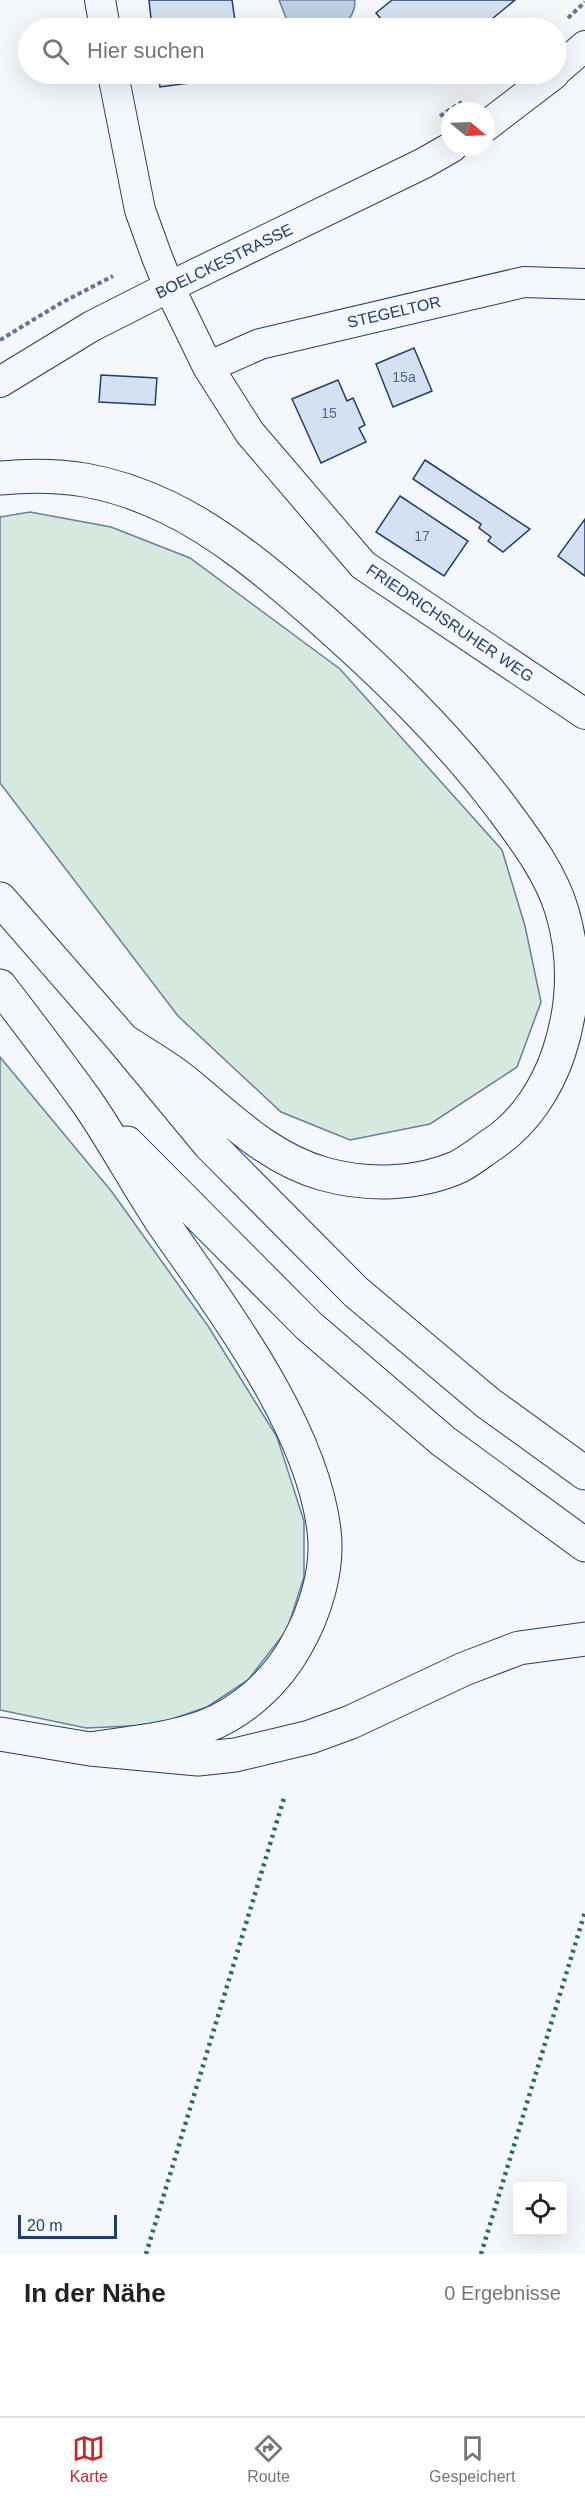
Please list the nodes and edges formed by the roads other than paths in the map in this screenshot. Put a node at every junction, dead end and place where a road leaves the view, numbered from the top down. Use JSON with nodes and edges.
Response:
{"nodes":[{"id":1,"x":100,"y":0,"type":"edge"},
{"id":2,"x":103,"y":18,"type":"edge"},
{"id":3,"x":585,"y":46,"type":"edge"},
{"id":4,"x":567,"y":62,"type":"edge"},
{"id":5,"x":115,"y":84,"type":"edge"},
{"id":6,"x":540,"y":84,"type":"edge"},
{"id":7,"x":495,"y":119,"type":"edge"},
{"id":8,"x":441,"y":154,"type":"edge"},
{"id":9,"x":585,"y":284,"type":"edge"},
{"id":10,"x":169,"y":287,"type":"junction"},
{"id":11,"x":208,"y":367,"type":"junction"},
{"id":12,"x":0,"y":382,"type":"edge"},
{"id":13,"x":0,"y":478,"type":"edge"},
{"id":14,"x":585,"y":714,"type":"edge"},
{"id":15,"x":0,"y":899,"type":"edge"},
{"id":16,"x":0,"y":986,"type":"edge"},
{"id":17,"x":123,"y":1040,"type":"junction"},
{"id":18,"x":88,"y":1104,"type":"junction"},
{"id":19,"x":585,"y":1473,"type":"edge"},
{"id":20,"x":585,"y":1545,"type":"edge"},
{"id":21,"x":585,"y":1639,"type":"edge"},
{"id":22,"x":0,"y":1734,"type":"edge"},
{"id":23,"x":90,"y":1749,"type":"junction"}],
"edges":[{"from":1,"to":2,"type":"street"},
{"from":3,"to":4,"type":"street"},
{"from":5,"to":10,"type":"street","name":"FRIEDRICHSRUHER WEG"},
{"from":6,"to":7,"type":"street"},
{"from":8,"to":10,"type":"street","name":"BOELCKESTRASSE"},
{"from":9,"to":11,"type":"street","name":"STEGELTOR"},
{"from":10,"to":11,"type":"street","name":"FRIEDRICHSRUHER WEG"},
{"from":10,"to":12,"type":"street","name":"BOELCKESTRASSE"},
{"from":11,"to":14,"type":"street","name":"FRIEDRICHSRUHER WEG"},
{"from":13,"to":17,"type":"highway"},
{"from":15,"to":17,"type":"highway"},
{"from":16,"to":18,"type":"highway"},
{"from":17,"to":19,"type":"highway"},
{"from":18,"to":20,"type":"highway"},
{"from":18,"to":23,"type":"highway"},
{"from":21,"to":23,"type":"highway"},
{"from":22,"to":23,"type":"highway"}]}
